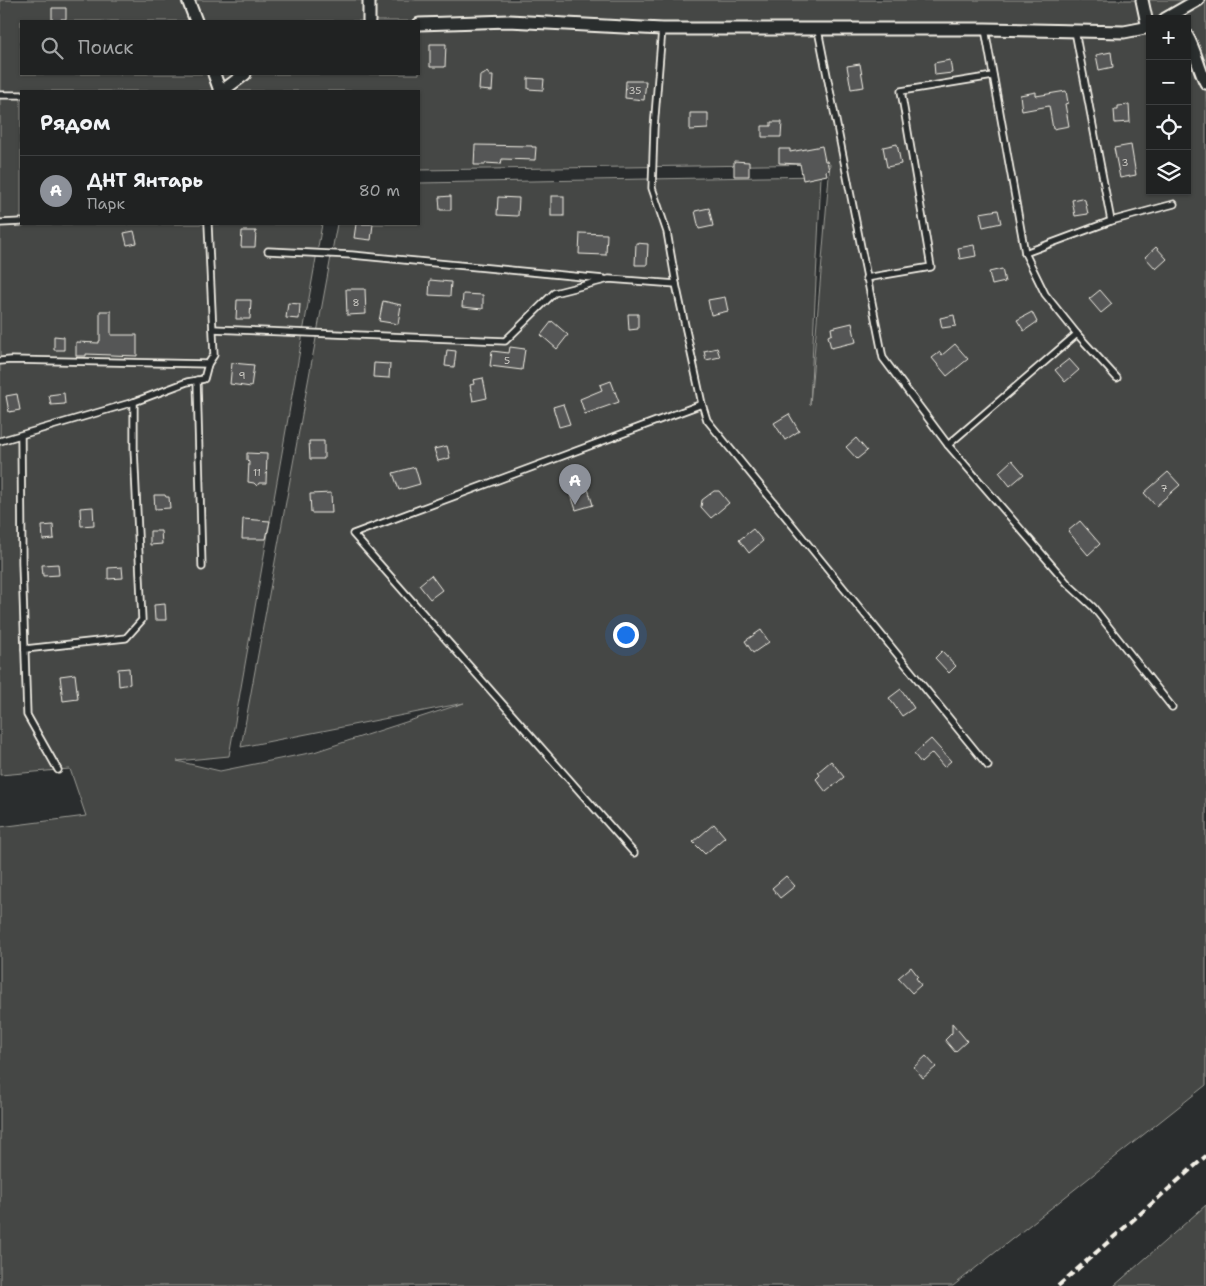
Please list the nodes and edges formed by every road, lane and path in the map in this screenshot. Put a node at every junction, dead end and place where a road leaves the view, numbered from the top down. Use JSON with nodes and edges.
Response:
{"nodes":[{"id":1,"x":188,"y":0,"type":"edge"},
{"id":2,"x":369,"y":0,"type":"edge"},
{"id":3,"x":1142,"y":0,"type":"edge"},
{"id":4,"x":1198,"y":0,"type":"edge"},
{"id":5,"x":1146,"y":15,"type":"edge"},
{"id":6,"x":1176,"y":15,"type":"edge"},
{"id":7,"x":196,"y":20,"type":"edge"},
{"id":8,"x":369,"y":20,"type":"edge"},
{"id":9,"x":420,"y":24,"type":"edge"},
{"id":10,"x":1146,"y":28,"type":"edge"},
{"id":11,"x":662,"y":29,"type":"junction"},
{"id":12,"x":818,"y":30,"type":"junction"},
{"id":13,"x":985,"y":30,"type":"junction"},
{"id":14,"x":1075,"y":31,"type":"junction"},
{"id":15,"x":1191,"y":43,"type":"edge"},
{"id":16,"x":214,"y":75,"type":"edge"},
{"id":17,"x":244,"y":75,"type":"edge"},
{"id":18,"x":993,"y":76,"type":"junction"},
{"id":19,"x":1206,"y":83,"type":"edge"},
{"id":20,"x":221,"y":90,"type":"edge"},
{"id":21,"x":222,"y":90,"type":"edge"},
{"id":22,"x":0,"y":95,"type":"edge"},
{"id":23,"x":20,"y":95,"type":"edge"},
{"id":24,"x":1174,"y":204,"type":"dead end"},
{"id":25,"x":1111,"y":221,"type":"junction"},
{"id":26,"x":20,"y":222,"type":"edge"},
{"id":27,"x":0,"y":223,"type":"edge"},
{"id":28,"x":208,"y":225,"type":"edge"},
{"id":29,"x":268,"y":251,"type":"dead end"},
{"id":30,"x":1025,"y":253,"type":"junction"},
{"id":31,"x":866,"y":278,"type":"junction"},
{"id":32,"x":609,"y":280,"type":"junction"},
{"id":33,"x":676,"y":284,"type":"junction"},
{"id":34,"x":213,"y":329,"type":"junction"},
{"id":35,"x":1077,"y":334,"type":"junction"},
{"id":36,"x":0,"y":361,"type":"edge"},
{"id":37,"x":208,"y":364,"type":"junction"},
{"id":38,"x":1118,"y":378,"type":"dead end"},
{"id":39,"x":197,"y":380,"type":"junction"},
{"id":40,"x":134,"y":402,"type":"junction"},
{"id":41,"x":702,"y":404,"type":"junction"},
{"id":42,"x":21,"y":436,"type":"junction"},
{"id":43,"x":0,"y":441,"type":"edge"},
{"id":44,"x":948,"y":445,"type":"junction"},
{"id":45,"x":202,"y":567,"type":"dead end"},
{"id":46,"x":25,"y":649,"type":"junction"},
{"id":47,"x":1172,"y":707,"type":"dead end"},
{"id":48,"x":988,"y":766,"type":"dead end"},
{"id":49,"x":58,"y":770,"type":"dead end"},
{"id":50,"x":634,"y":853,"type":"dead end"}],
"edges":[{"from":1,"to":7,"type":"street"},
{"from":2,"to":8,"type":"street"},
{"from":3,"to":5,"type":"street"},
{"from":4,"to":6,"type":"street"},
{"from":9,"to":11,"type":"street"},
{"from":10,"to":14,"type":"street"},
{"from":11,"to":12,"type":"street"},
{"from":11,"to":33,"type":"lane"},
{"from":12,"to":13,"type":"street"},
{"from":12,"to":31,"type":"lane"},
{"from":13,"to":14,"type":"street"},
{"from":13,"to":18,"type":"lane"},
{"from":14,"to":25,"type":"lane"},
{"from":15,"to":19,"type":"street"},
{"from":16,"to":20,"type":"street"},
{"from":17,"to":21,"type":"street"},
{"from":18,"to":30,"type":"lane"},
{"from":18,"to":31,"type":"lane"},
{"from":22,"to":23,"type":"lane"},
{"from":24,"to":25,"type":"lane"},
{"from":25,"to":30,"type":"lane"},
{"from":26,"to":27,"type":"lane"},
{"from":28,"to":34,"type":"lane"},
{"from":29,"to":32,"type":"lane"},
{"from":30,"to":35,"type":"lane"},
{"from":31,"to":44,"type":"lane"},
{"from":32,"to":33,"type":"lane"},
{"from":32,"to":34,"type":"lane"},
{"from":33,"to":41,"type":"lane"},
{"from":34,"to":37,"type":"lane"},
{"from":35,"to":38,"type":"lane"},
{"from":35,"to":44,"type":"lane"},
{"from":36,"to":37,"type":"lane"},
{"from":37,"to":39,"type":"lane"},
{"from":39,"to":40,"type":"lane"},
{"from":39,"to":45,"type":"lane"},
{"from":40,"to":42,"type":"lane"},
{"from":40,"to":46,"type":"lane"},
{"from":41,"to":48,"type":"lane"},
{"from":41,"to":50,"type":"lane"},
{"from":42,"to":43,"type":"lane"},
{"from":42,"to":46,"type":"lane"},
{"from":44,"to":47,"type":"lane"},
{"from":46,"to":49,"type":"lane"}]}
